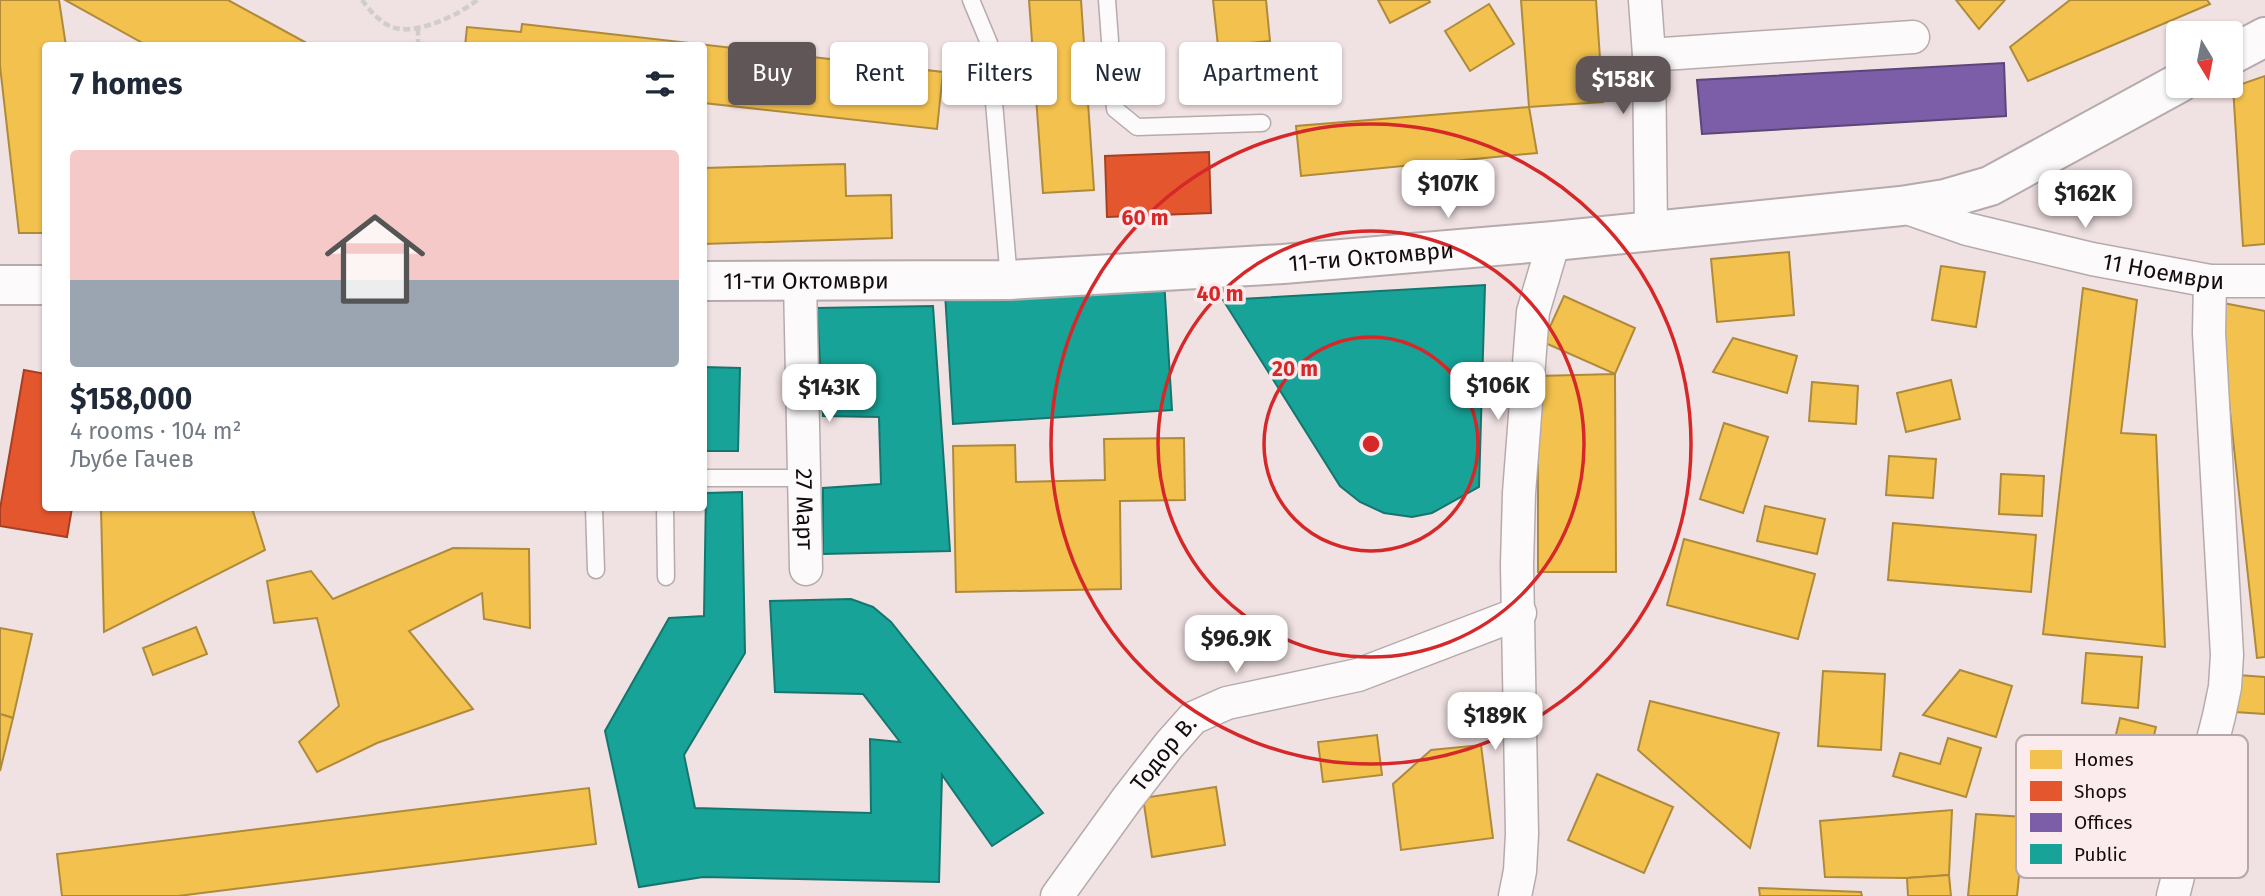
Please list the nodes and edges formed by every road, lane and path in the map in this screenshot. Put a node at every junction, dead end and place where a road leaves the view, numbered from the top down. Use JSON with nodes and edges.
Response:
{"nodes":[{"id":1,"x":362,"y":0,"type":"edge"},
{"id":2,"x":470,"y":0,"type":"edge"},
{"id":3,"x":477,"y":0,"type":"edge"},
{"id":4,"x":971,"y":0,"type":"edge"},
{"id":5,"x":1107,"y":0,"type":"edge"},
{"id":6,"x":1645,"y":0,"type":"edge"},
{"id":7,"x":468,"y":7,"type":"junction"},
{"id":8,"x":418,"y":28,"type":"junction"},
{"id":9,"x":1913,"y":37,"type":"dead end"},
{"id":10,"x":2265,"y":37,"type":"edge"},
{"id":11,"x":418,"y":42,"type":"edge"},
{"id":12,"x":2244,"y":48,"type":"edge"},
{"id":13,"x":1649,"y":55,"type":"junction"},
{"id":14,"x":2166,"y":90,"type":"edge"},
{"id":15,"x":1262,"y":123,"type":"dead end"},
{"id":16,"x":1901,"y":206,"type":"junction"},
{"id":17,"x":1651,"y":230,"type":"junction"},
{"id":18,"x":1554,"y":241,"type":"junction"},
{"id":19,"x":1009,"y":280,"type":"junction"},
{"id":20,"x":707,"y":281,"type":"edge"},
{"id":21,"x":800,"y":281,"type":"junction"},
{"id":22,"x":2210,"y":281,"type":"junction"},
{"id":23,"x":2265,"y":281,"type":"edge"},
{"id":24,"x":0,"y":285,"type":"edge"},
{"id":25,"x":42,"y":285,"type":"edge"},
{"id":26,"x":707,"y":478,"type":"edge"},
{"id":27,"x":804,"y":478,"type":"junction"},
{"id":28,"x":594,"y":511,"type":"edge"},
{"id":29,"x":664,"y":511,"type":"edge"},
{"id":30,"x":806,"y":569,"type":"dead end"},
{"id":31,"x":596,"y":570,"type":"dead end"},
{"id":32,"x":666,"y":577,"type":"dead end"},
{"id":33,"x":1520,"y":613,"type":"junction"},
{"id":34,"x":2214,"y":735,"type":"edge"},
{"id":35,"x":2178,"y":878,"type":"edge"},
{"id":36,"x":1057,"y":896,"type":"edge"},
{"id":37,"x":1515,"y":896,"type":"edge"},
{"id":38,"x":2173,"y":896,"type":"edge"}],
"edges":[{"from":1,"to":8,"type":"path"},
{"from":2,"to":7,"type":"path"},
{"from":3,"to":7,"type":"path"},
{"from":4,"to":19,"type":"lane"},
{"from":5,"to":15,"type":"lane"},
{"from":6,"to":13,"type":"street"},
{"from":7,"to":8,"type":"path"},
{"from":8,"to":11,"type":"path"},
{"from":9,"to":13,"type":"street"},
{"from":10,"to":12,"type":"main road"},
{"from":13,"to":17,"type":"street"},
{"from":14,"to":16,"type":"main road","name":"11-ти Октомври"},
{"from":16,"to":17,"type":"main road","name":"11-ти Октомври"},
{"from":16,"to":22,"type":"street","name":"11 Ноември"},
{"from":17,"to":18,"type":"main road","name":"11-ти Октомври"},
{"from":18,"to":19,"type":"main road","name":"11-ти Октомври"},
{"from":18,"to":33,"type":"street"},
{"from":19,"to":21,"type":"main road","name":"11-ти Октомври"},
{"from":20,"to":21,"type":"main road","name":"11-ти Октомври"},
{"from":21,"to":27,"type":"street","name":"27 Март"},
{"from":22,"to":23,"type":"street","name":"11 Ноември"},
{"from":22,"to":34,"type":"street"},
{"from":24,"to":25,"type":"main road"},
{"from":26,"to":27,"type":"lane"},
{"from":27,"to":30,"type":"street","name":"27 Март"},
{"from":28,"to":31,"type":"lane"},
{"from":29,"to":32,"type":"lane"},
{"from":33,"to":36,"type":"street","name":"Тодор В."},
{"from":33,"to":37,"type":"street"},
{"from":35,"to":38,"type":"street"}]}
